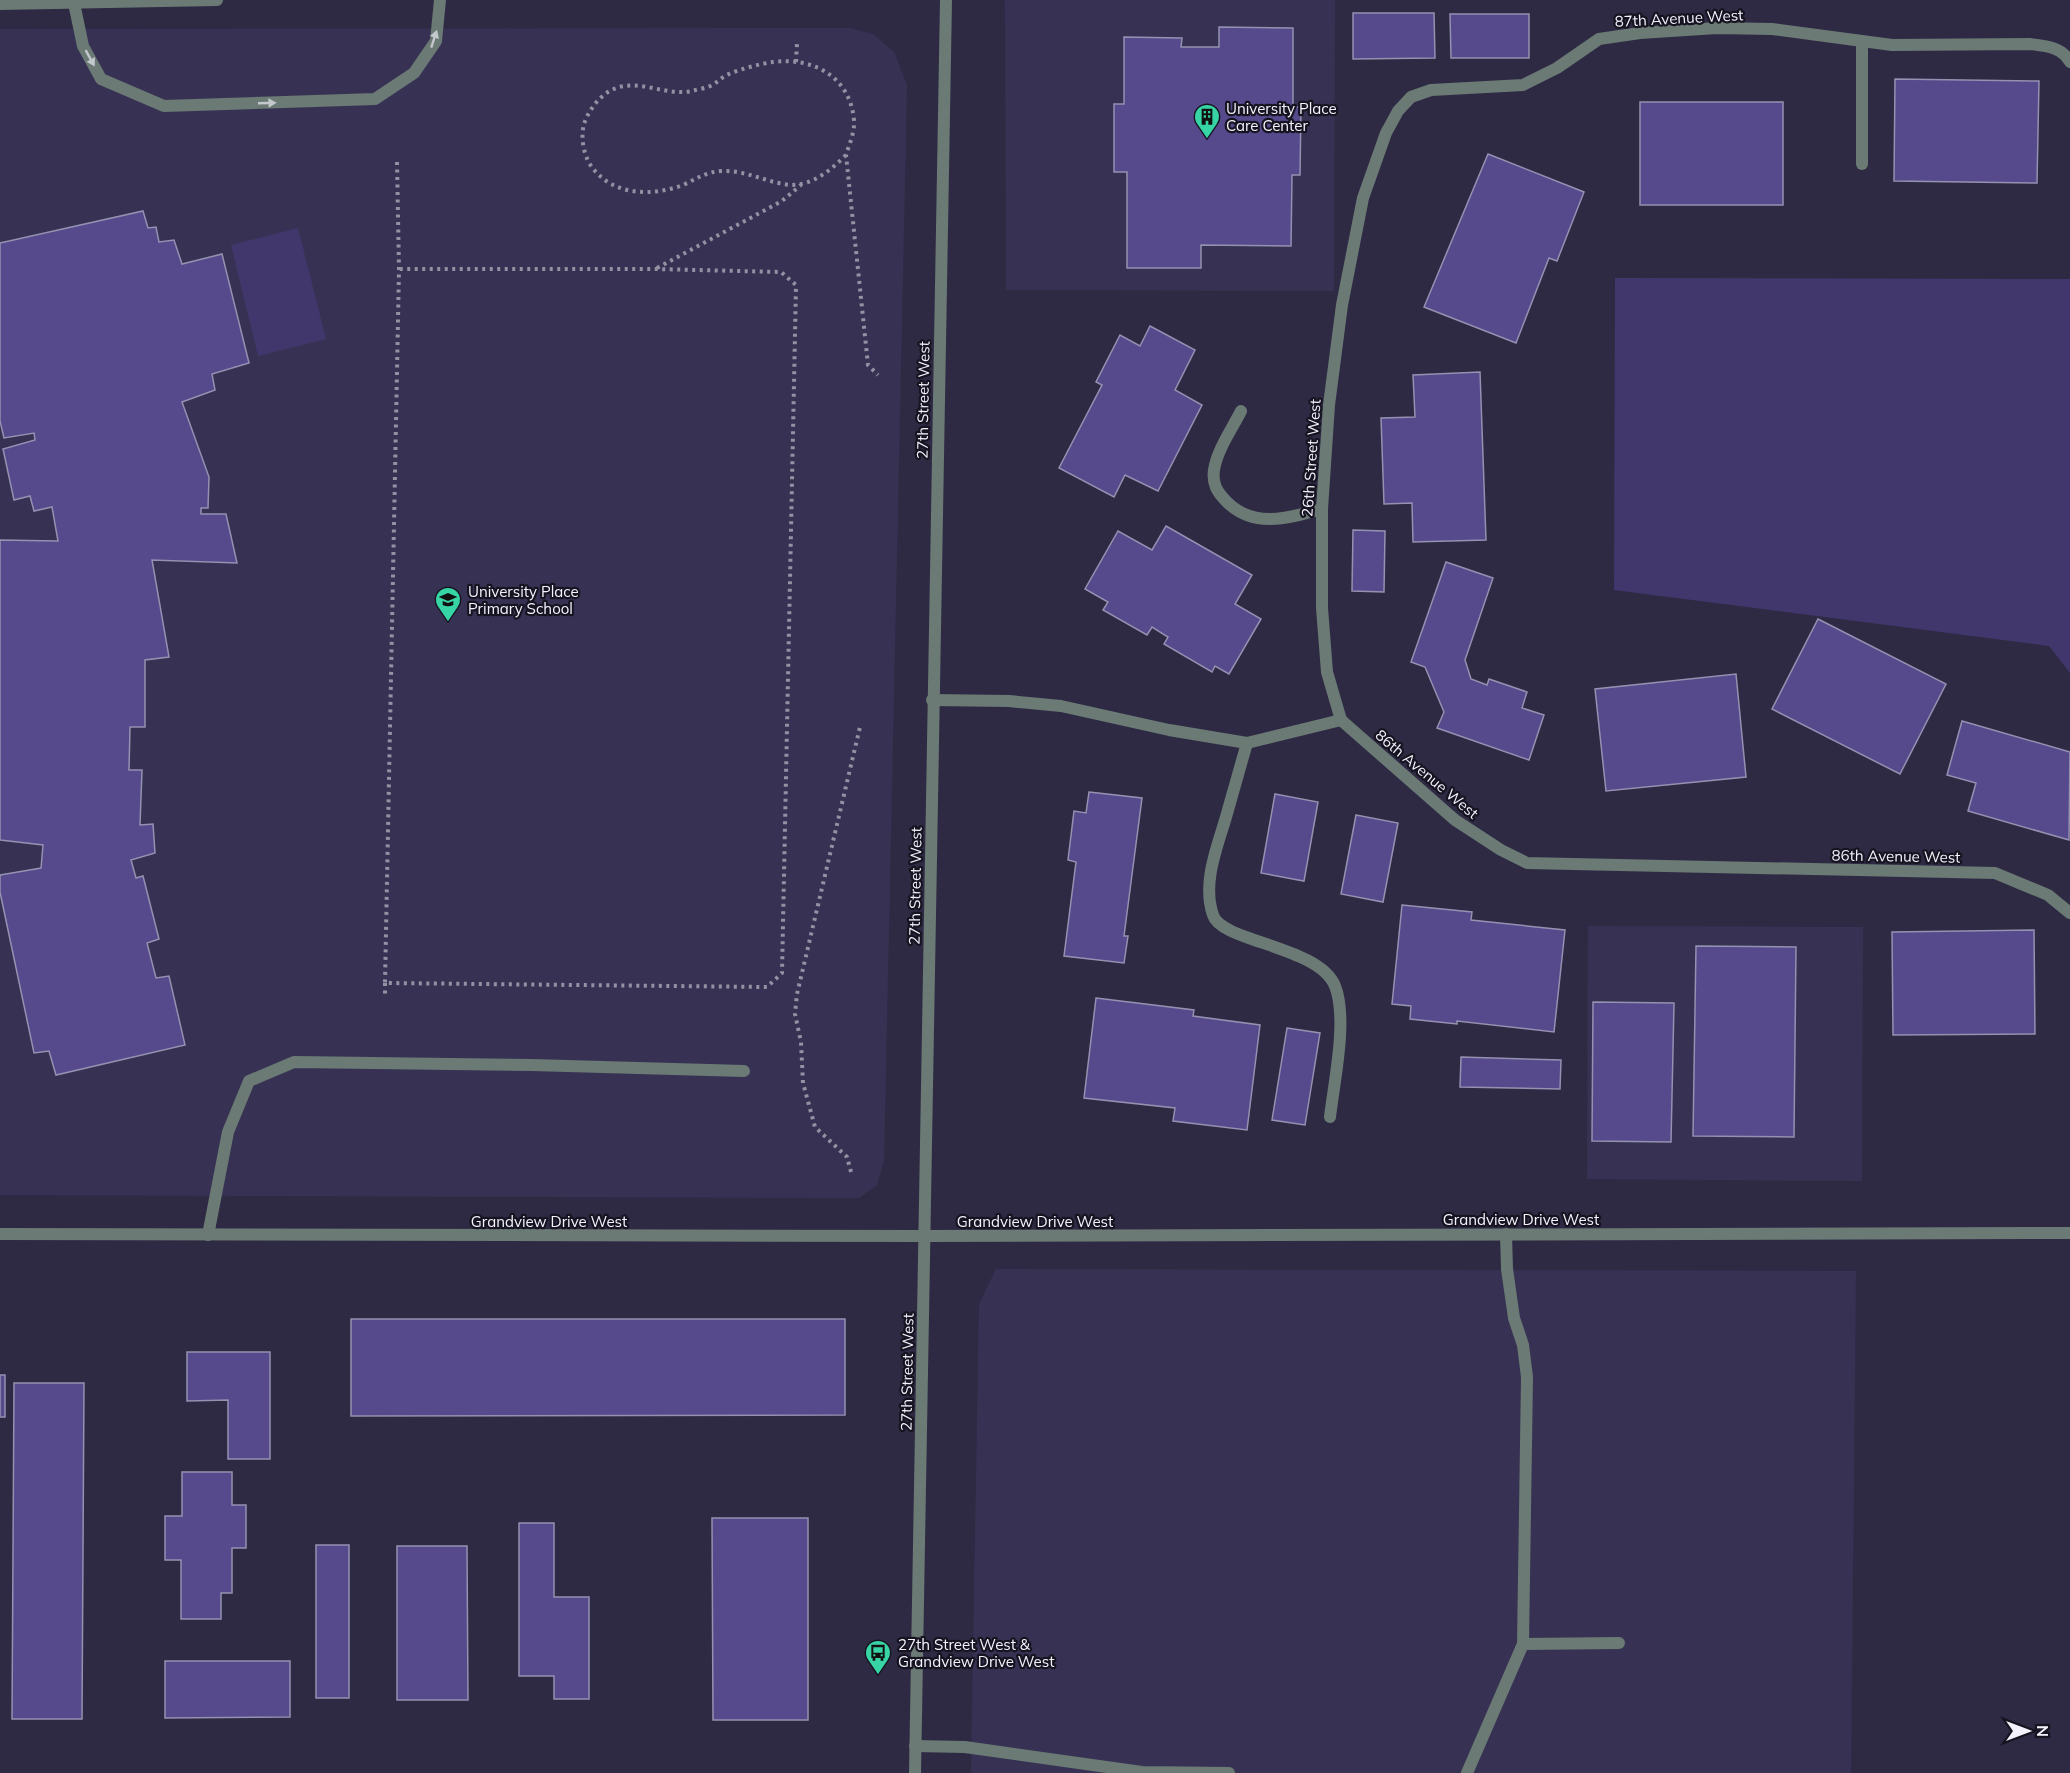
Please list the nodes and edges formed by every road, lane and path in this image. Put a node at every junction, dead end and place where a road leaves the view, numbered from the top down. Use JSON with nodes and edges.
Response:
{"nodes":[{"id":1,"x":217,"y":0,"type":"edge"},
{"id":2,"x":440,"y":0,"type":"edge"},
{"id":3,"x":946,"y":0,"type":"edge"},
{"id":4,"x":74,"y":3,"type":"junction"},
{"id":5,"x":0,"y":4,"type":"edge"},
{"id":6,"x":1862,"y":41,"type":"junction"},
{"id":7,"x":797,"y":43,"type":"dead end"},
{"id":8,"x":796,"y":62,"type":"junction"},
{"id":9,"x":2070,"y":62,"type":"edge"},
{"id":10,"x":846,"y":155,"type":"junction"},
{"id":11,"x":397,"y":162,"type":"dead end"},
{"id":12,"x":1862,"y":164,"type":"dead end"},
{"id":13,"x":801,"y":184,"type":"junction"},
{"id":14,"x":1363,"y":198,"type":"joint"},
{"id":15,"x":399,"y":268,"type":"junction"},
{"id":16,"x":655,"y":269,"type":"junction"},
{"id":17,"x":878,"y":375,"type":"dead end"},
{"id":18,"x":1240,"y":411,"type":"dead end"},
{"id":19,"x":1322,"y":509,"type":"junction"},
{"id":20,"x":932,"y":700,"type":"junction"},
{"id":21,"x":1341,"y":720,"type":"junction"},
{"id":22,"x":860,"y":727,"type":"dead end"},
{"id":23,"x":1247,"y":743,"type":"junction"},
{"id":24,"x":2070,"y":913,"type":"edge"},
{"id":25,"x":385,"y":983,"type":"junction"},
{"id":26,"x":385,"y":997,"type":"dead end"},
{"id":27,"x":744,"y":1071,"type":"dead end"},
{"id":28,"x":1330,"y":1117,"type":"dead end"},
{"id":29,"x":851,"y":1172,"type":"dead end"},
{"id":30,"x":2070,"y":1233,"type":"edge"},
{"id":31,"x":0,"y":1234,"type":"edge"},
{"id":32,"x":1506,"y":1234,"type":"junction"},
{"id":33,"x":208,"y":1235,"type":"junction"},
{"id":34,"x":924,"y":1236,"type":"junction"},
{"id":35,"x":1619,"y":1642,"type":"dead end"},
{"id":36,"x":1523,"y":1644,"type":"junction"},
{"id":37,"x":915,"y":1746,"type":"junction"},
{"id":38,"x":915,"y":1773,"type":"edge"},
{"id":39,"x":1229,"y":1773,"type":"edge"},
{"id":40,"x":1467,"y":1773,"type":"edge"}],
"edges":[{"from":1,"to":4,"type":"street"},
{"from":4,"to":2,"type":"street","one_way":true},
{"from":3,"to":20,"type":"street","name":"27th Street West"},
{"from":4,"to":5,"type":"street"},
{"from":6,"to":9,"type":"street","name":"87th Avenue West"},
{"from":6,"to":12,"type":"street"},
{"from":6,"to":14,"type":"street","name":"87th Avenue West"},
{"from":7,"to":8,"type":"path"},
{"from":8,"to":10,"type":"path"},
{"from":8,"to":13,"type":"path"},
{"from":10,"to":13,"type":"path"},
{"from":10,"to":17,"type":"path"},
{"from":11,"to":15,"type":"path"},
{"from":13,"to":16,"type":"path"},
{"from":14,"to":19,"type":"street","name":"26th Street West"},
{"from":15,"to":16,"type":"path"},
{"from":15,"to":25,"type":"path"},
{"from":16,"to":25,"type":"path"},
{"from":18,"to":19,"type":"street"},
{"from":19,"to":21,"type":"street","name":"26th Street West"},
{"from":20,"to":23,"type":"street"},
{"from":20,"to":34,"type":"street","name":"27th Street West"},
{"from":21,"to":23,"type":"street"},
{"from":21,"to":24,"type":"street","name":"86th Avenue West"},
{"from":22,"to":29,"type":"path"},
{"from":23,"to":28,"type":"street"},
{"from":25,"to":26,"type":"path"},
{"from":27,"to":33,"type":"street"},
{"from":30,"to":32,"type":"street","name":"Grandview Drive West"},
{"from":31,"to":33,"type":"street","name":"Grandview Drive West"},
{"from":32,"to":34,"type":"street","name":"Grandview Drive West"},
{"from":32,"to":36,"type":"street"},
{"from":33,"to":34,"type":"street","name":"Grandview Drive West"},
{"from":34,"to":37,"type":"street","name":"27th Street West"},
{"from":35,"to":36,"type":"street"},
{"from":36,"to":40,"type":"street"},
{"from":37,"to":38,"type":"street","name":"27th Street West"},
{"from":37,"to":39,"type":"street"}]}
